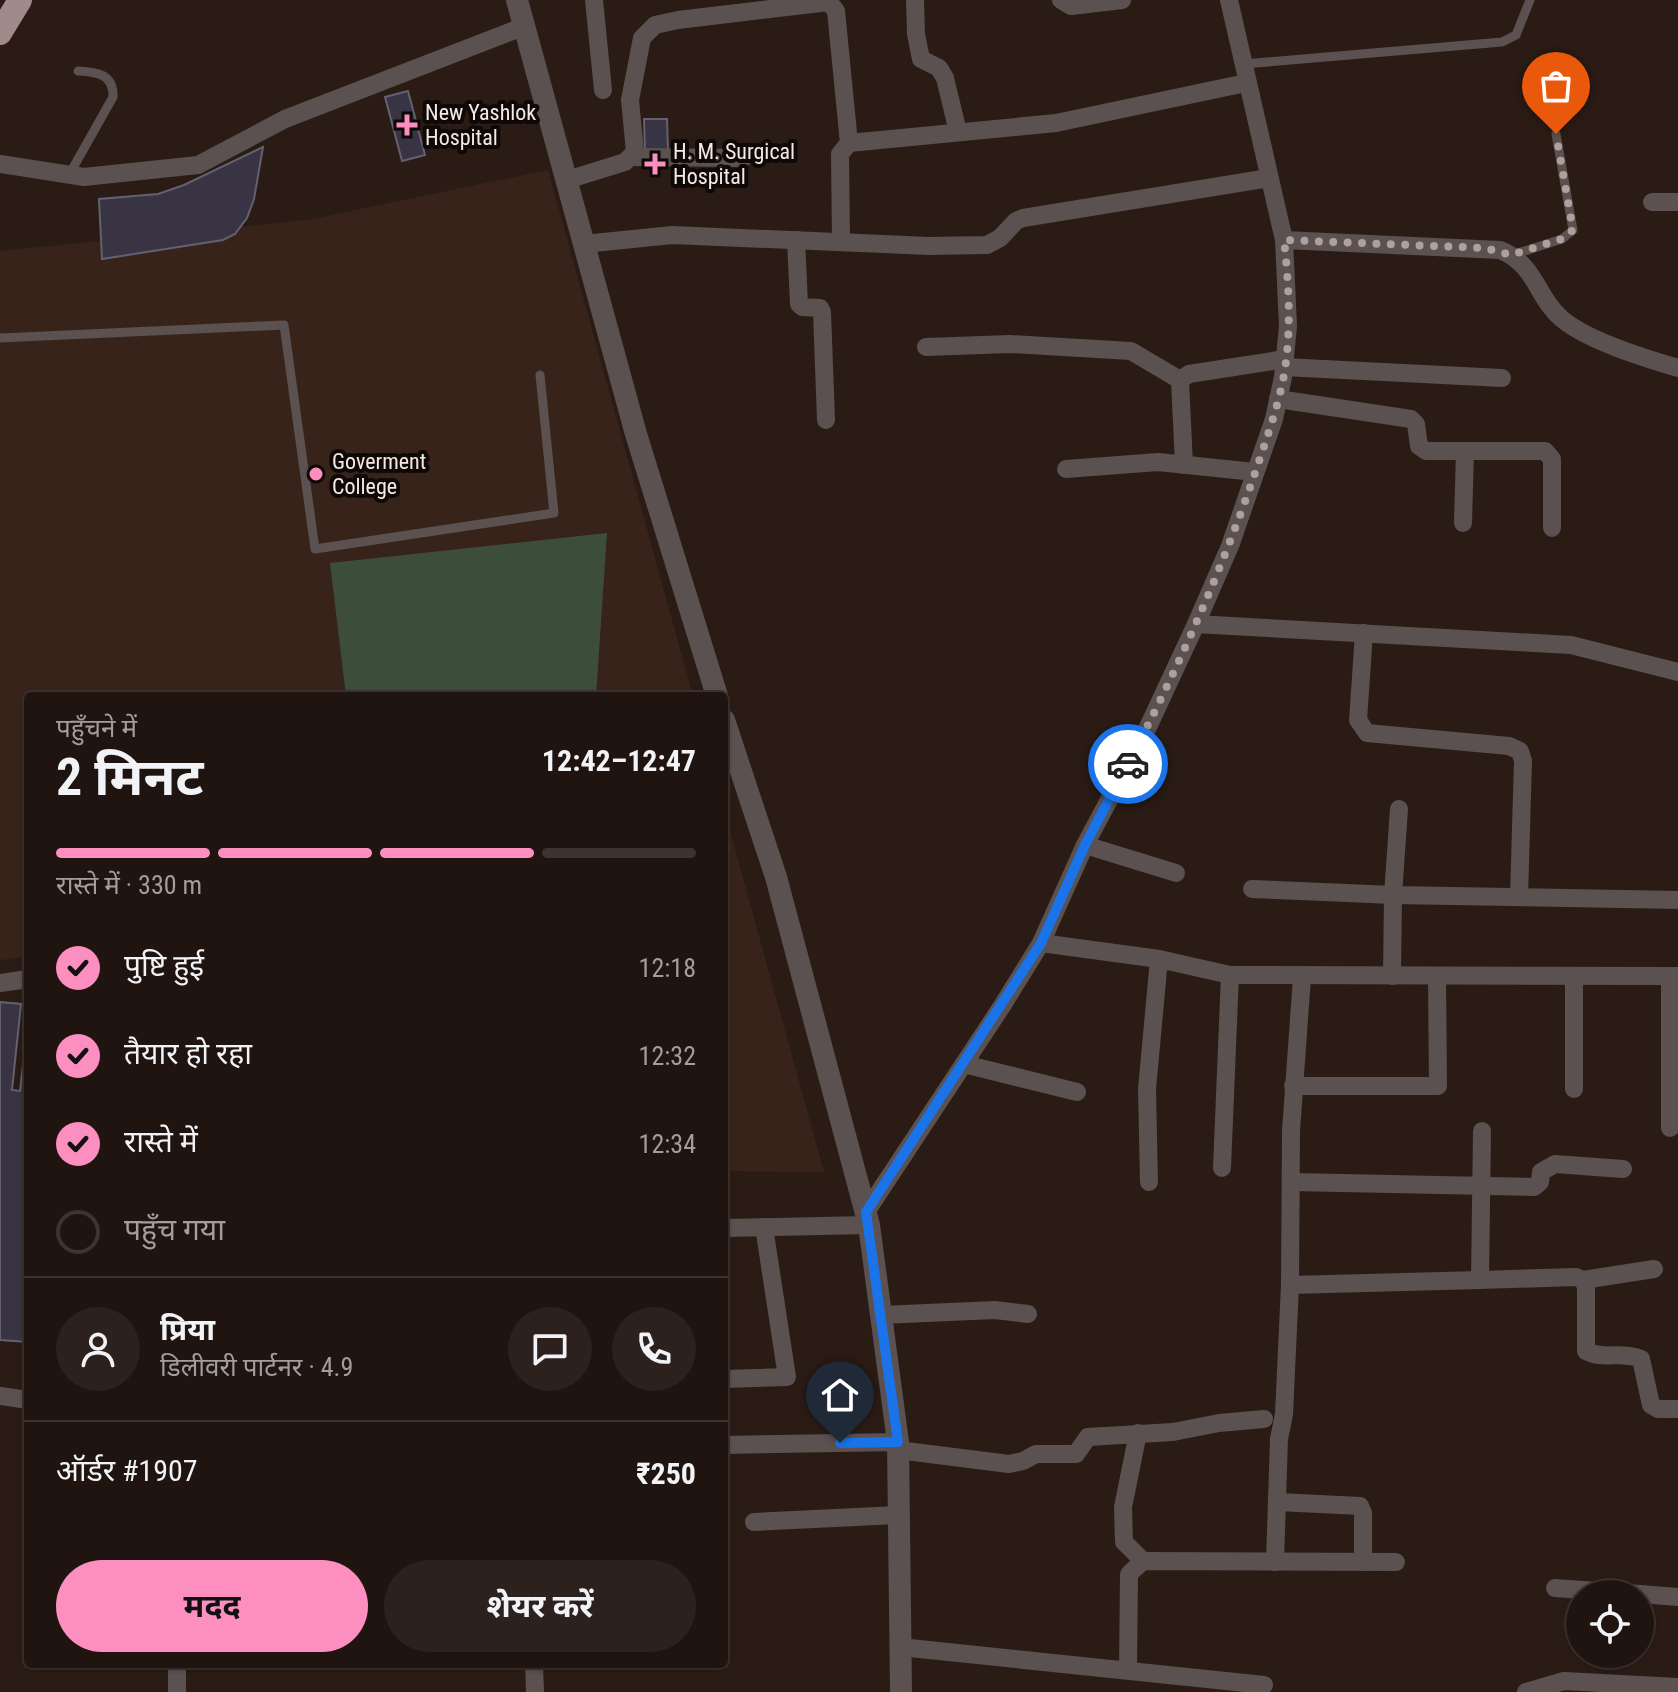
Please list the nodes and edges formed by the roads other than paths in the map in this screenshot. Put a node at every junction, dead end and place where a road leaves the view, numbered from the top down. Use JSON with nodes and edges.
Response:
{"nodes":[{"id":1,"x":20,"y":0,"type":"edge"},
{"id":2,"x":517,"y":0,"type":"edge"},
{"id":3,"x":594,"y":0,"type":"edge"},
{"id":4,"x":915,"y":0,"type":"edge"},
{"id":5,"x":1061,"y":0,"type":"edge"},
{"id":6,"x":1116,"y":0,"type":"edge"},
{"id":7,"x":1229,"y":0,"type":"edge"},
{"id":8,"x":1530,"y":0,"type":"edge"},
{"id":9,"x":525,"y":26,"type":"junction"},
{"id":10,"x":0,"y":33,"type":"edge"},
{"id":11,"x":78,"y":71,"type":"dead end"},
{"id":12,"x":1244,"y":73,"type":"junction"},
{"id":13,"x":603,"y":90,"type":"dead end"},
{"id":14,"x":958,"y":132,"type":"junction"},
{"id":15,"x":1556,"y":134,"type":"dead end"},
{"id":16,"x":849,"y":143,"type":"junction"},
{"id":17,"x":631,"y":157,"type":"junction"},
{"id":18,"x":743,"y":158,"type":"dead end"},
{"id":19,"x":0,"y":164,"type":"edge"},
{"id":20,"x":69,"y":175,"type":"junction"},
{"id":21,"x":1269,"y":178,"type":"junction"},
{"id":22,"x":567,"y":180,"type":"junction"},
{"id":23,"x":1652,"y":202,"type":"dead end"},
{"id":24,"x":1678,"y":202,"type":"edge"},
{"id":25,"x":796,"y":240,"type":"junction"},
{"id":26,"x":1284,"y":240,"type":"junction"},
{"id":27,"x":841,"y":241,"type":"junction"},
{"id":28,"x":584,"y":244,"type":"junction"},
{"id":29,"x":1511,"y":255,"type":"junction"},
{"id":30,"x":0,"y":338,"type":"edge"},
{"id":31,"x":926,"y":347,"type":"dead end"},
{"id":32,"x":1285,"y":363,"type":"junction"},
{"id":33,"x":1678,"y":368,"type":"edge"},
{"id":34,"x":540,"y":375,"type":"dead end"},
{"id":35,"x":1502,"y":378,"type":"dead end"},
{"id":36,"x":1180,"y":380,"type":"junction"},
{"id":37,"x":1278,"y":399,"type":"junction"},
{"id":38,"x":826,"y":420,"type":"dead end"},
{"id":39,"x":1465,"y":451,"type":"junction"},
{"id":40,"x":1184,"y":465,"type":"junction"},
{"id":41,"x":1066,"y":469,"type":"dead end"},
{"id":42,"x":1255,"y":472,"type":"junction"},
{"id":43,"x":1463,"y":523,"type":"dead end"},
{"id":44,"x":1552,"y":528,"type":"dead end"},
{"id":45,"x":1196,"y":624,"type":"junction"},
{"id":46,"x":1364,"y":633,"type":"junction"},
{"id":47,"x":1678,"y":672,"type":"edge"},
{"id":48,"x":716,"y":692,"type":"edge"},
{"id":49,"x":728,"y":732,"type":"edge"},
{"id":50,"x":1399,"y":809,"type":"dead end"},
{"id":51,"x":1085,"y":845,"type":"junction"},
{"id":52,"x":1176,"y":873,"type":"dead end"},
{"id":53,"x":1252,"y":889,"type":"dead end"},
{"id":54,"x":1393,"y":895,"type":"junction"},
{"id":55,"x":1519,"y":897,"type":"junction"},
{"id":56,"x":1678,"y":900,"type":"edge"},
{"id":57,"x":1041,"y":943,"type":"junction"},
{"id":58,"x":1159,"y":959,"type":"junction"},
{"id":59,"x":1230,"y":975,"type":"junction"},
{"id":60,"x":1392,"y":976,"type":"junction"},
{"id":61,"x":1437,"y":976,"type":"junction"},
{"id":62,"x":1674,"y":976,"type":"edge"},
{"id":63,"x":1302,"y":977,"type":"junction"},
{"id":64,"x":1574,"y":977,"type":"junction"},
{"id":65,"x":24,"y":980,"type":"edge"},
{"id":66,"x":0,"y":983,"type":"edge"},
{"id":67,"x":964,"y":1064,"type":"junction"},
{"id":68,"x":1293,"y":1086,"type":"junction"},
{"id":69,"x":1574,"y":1089,"type":"dead end"},
{"id":70,"x":1077,"y":1092,"type":"dead end"},
{"id":71,"x":1670,"y":1128,"type":"dead end"},
{"id":72,"x":1482,"y":1131,"type":"dead end"},
{"id":73,"x":1222,"y":1168,"type":"dead end"},
{"id":74,"x":1623,"y":1169,"type":"dead end"},
{"id":75,"x":1149,"y":1182,"type":"dead end"},
{"id":76,"x":1292,"y":1182,"type":"junction"},
{"id":77,"x":1482,"y":1185,"type":"junction"},
{"id":78,"x":868,"y":1219,"type":"junction"},
{"id":79,"x":764,"y":1227,"type":"junction"},
{"id":80,"x":728,"y":1228,"type":"edge"},
{"id":81,"x":1654,"y":1269,"type":"dead end"},
{"id":82,"x":1480,"y":1280,"type":"junction"},
{"id":83,"x":1583,"y":1280,"type":"junction"},
{"id":84,"x":1290,"y":1285,"type":"junction"},
{"id":85,"x":1028,"y":1314,"type":"dead end"},
{"id":86,"x":881,"y":1315,"type":"junction"},
{"id":87,"x":728,"y":1379,"type":"edge"},
{"id":88,"x":0,"y":1396,"type":"edge"},
{"id":89,"x":24,"y":1399,"type":"edge"},
{"id":90,"x":1678,"y":1409,"type":"edge"},
{"id":91,"x":1264,"y":1419,"type":"dead end"},
{"id":92,"x":1138,"y":1433,"type":"junction"},
{"id":93,"x":728,"y":1445,"type":"edge"},
{"id":94,"x":898,"y":1446,"type":"junction"},
{"id":95,"x":1278,"y":1502,"type":"junction"},
{"id":96,"x":898,"y":1515,"type":"junction"},
{"id":97,"x":754,"y":1522,"type":"dead end"},
{"id":98,"x":1143,"y":1561,"type":"junction"},
{"id":99,"x":1275,"y":1562,"type":"junction"},
{"id":100,"x":1363,"y":1562,"type":"junction"},
{"id":101,"x":1396,"y":1562,"type":"dead end"},
{"id":102,"x":1555,"y":1588,"type":"dead end"},
{"id":103,"x":1566,"y":1589,"type":"edge"},
{"id":104,"x":1654,"y":1595,"type":"edge"},
{"id":105,"x":1678,"y":1597,"type":"edge"},
{"id":106,"x":900,"y":1647,"type":"junction"},
{"id":107,"x":177,"y":1668,"type":"edge"},
{"id":108,"x":534,"y":1668,"type":"edge"},
{"id":109,"x":1128,"y":1670,"type":"junction"},
{"id":110,"x":1264,"y":1685,"type":"dead end"},
{"id":111,"x":1582,"y":1686,"type":"edge"},
{"id":112,"x":1678,"y":1687,"type":"edge"},
{"id":113,"x":177,"y":1692,"type":"edge"},
{"id":114,"x":535,"y":1692,"type":"edge"},
{"id":115,"x":901,"y":1692,"type":"edge"},
{"id":116,"x":1526,"y":1692,"type":"edge"}],
"edges":[{"from":1,"to":10,"type":"highway"},
{"from":2,"to":9,"type":"street"},
{"from":3,"to":13,"type":"street"},
{"from":4,"to":14,"type":"street"},
{"from":5,"to":6,"type":"street"},
{"from":7,"to":12,"type":"street"},
{"from":8,"to":12,"type":"lane"},
{"from":9,"to":20,"type":"street"},
{"from":9,"to":22,"type":"street"},
{"from":11,"to":20,"type":"lane"},
{"from":12,"to":14,"type":"street"},
{"from":12,"to":21,"type":"street"},
{"from":14,"to":16,"type":"street"},
{"from":15,"to":29,"type":"lane"},
{"from":16,"to":17,"type":"street"},
{"from":16,"to":27,"type":"street"},
{"from":17,"to":18,"type":"street"},
{"from":17,"to":22,"type":"street"},
{"from":19,"to":20,"type":"street"},
{"from":21,"to":26,"type":"street"},
{"from":21,"to":27,"type":"street"},
{"from":22,"to":28,"type":"street"},
{"from":23,"to":24,"type":"street"},
{"from":25,"to":27,"type":"street"},
{"from":25,"to":28,"type":"street"},
{"from":25,"to":38,"type":"street"},
{"from":26,"to":29,"type":"street"},
{"from":26,"to":32,"type":"street"},
{"from":28,"to":48,"type":"street"},
{"from":29,"to":33,"type":"street"},
{"from":30,"to":34,"type":"lane"},
{"from":31,"to":36,"type":"street"},
{"from":32,"to":35,"type":"street"},
{"from":32,"to":36,"type":"street"},
{"from":32,"to":37,"type":"street"},
{"from":36,"to":40,"type":"street"},
{"from":37,"to":39,"type":"street"},
{"from":37,"to":42,"type":"street"},
{"from":39,"to":43,"type":"street"},
{"from":39,"to":44,"type":"street"},
{"from":40,"to":41,"type":"street"},
{"from":40,"to":42,"type":"street"},
{"from":42,"to":45,"type":"street"},
{"from":45,"to":46,"type":"street"},
{"from":45,"to":51,"type":"street"},
{"from":46,"to":47,"type":"street"},
{"from":46,"to":55,"type":"street"},
{"from":49,"to":78,"type":"street"},
{"from":50,"to":54,"type":"street"},
{"from":51,"to":52,"type":"street"},
{"from":51,"to":57,"type":"street"},
{"from":53,"to":54,"type":"street"},
{"from":54,"to":55,"type":"street"},
{"from":54,"to":60,"type":"street"},
{"from":55,"to":56,"type":"street"},
{"from":57,"to":58,"type":"street"},
{"from":57,"to":67,"type":"street"},
{"from":58,"to":59,"type":"street"},
{"from":58,"to":75,"type":"street"},
{"from":59,"to":63,"type":"street"},
{"from":59,"to":73,"type":"street"},
{"from":60,"to":61,"type":"street"},
{"from":60,"to":63,"type":"street"},
{"from":61,"to":64,"type":"street"},
{"from":61,"to":68,"type":"street"},
{"from":62,"to":64,"type":"street"},
{"from":62,"to":71,"type":"street"},
{"from":63,"to":68,"type":"street"},
{"from":64,"to":69,"type":"street"},
{"from":65,"to":66,"type":"street"},
{"from":67,"to":70,"type":"street"},
{"from":67,"to":78,"type":"street"},
{"from":68,"to":76,"type":"street"},
{"from":72,"to":77,"type":"street"},
{"from":74,"to":77,"type":"street"},
{"from":76,"to":77,"type":"street"},
{"from":76,"to":84,"type":"street"},
{"from":77,"to":82,"type":"street"},
{"from":78,"to":79,"type":"street"},
{"from":78,"to":86,"type":"street"},
{"from":79,"to":80,"type":"street"},
{"from":79,"to":87,"type":"street"},
{"from":81,"to":83,"type":"street"},
{"from":82,"to":83,"type":"street"},
{"from":82,"to":84,"type":"street"},
{"from":83,"to":90,"type":"street"},
{"from":84,"to":95,"type":"street"},
{"from":85,"to":86,"type":"street"},
{"from":86,"to":94,"type":"street"},
{"from":88,"to":89,"type":"street"},
{"from":91,"to":92,"type":"street"},
{"from":92,"to":94,"type":"street"},
{"from":92,"to":98,"type":"street"},
{"from":93,"to":94,"type":"street"},
{"from":94,"to":96,"type":"street"},
{"from":95,"to":99,"type":"street"},
{"from":95,"to":100,"type":"street"},
{"from":96,"to":97,"type":"street"},
{"from":96,"to":106,"type":"street"},
{"from":98,"to":99,"type":"street"},
{"from":98,"to":109,"type":"street"},
{"from":99,"to":100,"type":"street"},
{"from":100,"to":101,"type":"street"},
{"from":102,"to":103,"type":"street"},
{"from":104,"to":105,"type":"street"},
{"from":106,"to":109,"type":"street"},
{"from":106,"to":115,"type":"street"},
{"from":107,"to":113,"type":"street"},
{"from":108,"to":114,"type":"street"},
{"from":109,"to":110,"type":"street"},
{"from":111,"to":112,"type":"street"},
{"from":111,"to":116,"type":"street"}]}
